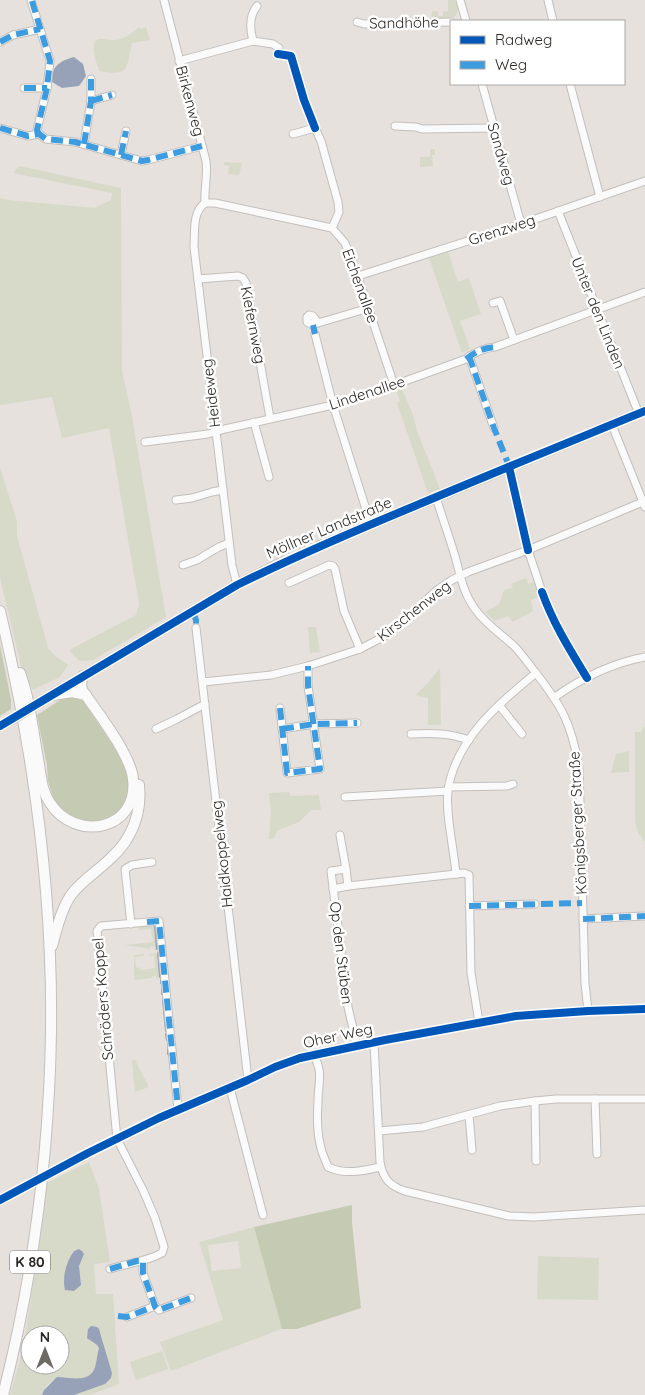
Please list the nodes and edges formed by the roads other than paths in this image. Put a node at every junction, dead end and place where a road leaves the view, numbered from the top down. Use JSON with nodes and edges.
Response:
{"nodes":[{"id":1,"x":31,"y":0,"type":"edge"},
{"id":2,"x":164,"y":0,"type":"edge"},
{"id":3,"x":460,"y":0,"type":"edge"},
{"id":4,"x":548,"y":0,"type":"edge"},
{"id":5,"x":256,"y":6,"type":"dead end"},
{"id":6,"x":466,"y":20,"type":"edge"},
{"id":7,"x":554,"y":20,"type":"edge"},
{"id":8,"x":357,"y":22,"type":"dead end"},
{"id":9,"x":450,"y":22,"type":"edge"},
{"id":10,"x":40,"y":29,"type":"junction"},
{"id":11,"x":254,"y":41,"type":"junction"},
{"id":12,"x":0,"y":42,"type":"edge"},
{"id":13,"x":278,"y":54,"type":"dead end"},
{"id":14,"x":179,"y":61,"type":"junction"},
{"id":15,"x":90,"y":79,"type":"dead end"},
{"id":16,"x":482,"y":85,"type":"edge"},
{"id":17,"x":570,"y":85,"type":"edge"},
{"id":18,"x":24,"y":88,"type":"dead end"},
{"id":19,"x":46,"y":88,"type":"junction"},
{"id":20,"x":112,"y":95,"type":"dead end"},
{"id":21,"x":92,"y":101,"type":"junction"},
{"id":22,"x":395,"y":126,"type":"dead end"},
{"id":23,"x":0,"y":128,"type":"edge"},
{"id":24,"x":494,"y":128,"type":"junction"},
{"id":25,"x":126,"y":131,"type":"dead end"},
{"id":26,"x":39,"y":134,"type":"junction"},
{"id":27,"x":293,"y":134,"type":"dead end"},
{"id":28,"x":84,"y":144,"type":"junction"},
{"id":29,"x":202,"y":146,"type":"junction"},
{"id":30,"x":121,"y":155,"type":"junction"},
{"id":31,"x":645,"y":181,"type":"edge"},
{"id":32,"x":600,"y":197,"type":"junction"},
{"id":33,"x":206,"y":203,"type":"junction"},
{"id":34,"x":558,"y":211,"type":"junction"},
{"id":35,"x":521,"y":224,"type":"junction"},
{"id":36,"x":332,"y":228,"type":"junction"},
{"id":37,"x":358,"y":276,"type":"junction"},
{"id":38,"x":198,"y":279,"type":"junction"},
{"id":39,"x":645,"y":292,"type":"edge"},
{"id":40,"x":493,"y":304,"type":"dead end"},
{"id":41,"x":369,"y":308,"type":"junction"},
{"id":42,"x":597,"y":309,"type":"junction"},
{"id":43,"x":318,"y":323,"type":"dead end"},
{"id":44,"x":315,"y":334,"type":"dead end"},
{"id":45,"x":514,"y":340,"type":"junction"},
{"id":46,"x":469,"y":356,"type":"junction"},
{"id":47,"x":394,"y":385,"type":"junction"},
{"id":48,"x":333,"y":405,"type":"junction"},
{"id":49,"x":642,"y":413,"type":"edge"},
{"id":50,"x":270,"y":418,"type":"junction"},
{"id":51,"x":254,"y":422,"type":"junction"},
{"id":52,"x":612,"y":425,"type":"junction"},
{"id":53,"x":494,"y":428,"type":"dead end"},
{"id":54,"x":216,"y":432,"type":"junction"},
{"id":55,"x":145,"y":442,"type":"dead end"},
{"id":56,"x":269,"y":477,"type":"dead end"},
{"id":57,"x":223,"y":490,"type":"junction"},
{"id":58,"x":436,"y":497,"type":"junction"},
{"id":59,"x":176,"y":500,"type":"dead end"},
{"id":60,"x":644,"y":504,"type":"edge"},
{"id":61,"x":371,"y":525,"type":"junction"},
{"id":62,"x":229,"y":543,"type":"junction"},
{"id":63,"x":528,"y":550,"type":"junction"},
{"id":64,"x":183,"y":566,"type":"dead end"},
{"id":65,"x":460,"y":576,"type":"junction"},
{"id":66,"x":289,"y":583,"type":"dead end"},
{"id":67,"x":237,"y":585,"type":"junction"},
{"id":68,"x":542,"y":592,"type":"dead end"},
{"id":69,"x":0,"y":611,"type":"edge"},
{"id":70,"x":196,"y":628,"type":"dead end"},
{"id":71,"x":0,"y":629,"type":"edge"},
{"id":72,"x":7,"y":640,"type":"junction"},
{"id":73,"x":360,"y":649,"type":"junction"},
{"id":74,"x":11,"y":657,"type":"junction"},
{"id":75,"x":645,"y":657,"type":"edge"},
{"id":76,"x":308,"y":666,"type":"junction"},
{"id":77,"x":536,"y":673,"type":"junction"},
{"id":78,"x":83,"y":676,"type":"junction"},
{"id":79,"x":203,"y":682,"type":"junction"},
{"id":80,"x":53,"y":694,"type":"junction"},
{"id":81,"x":86,"y":695,"type":"junction"},
{"id":82,"x":555,"y":697,"type":"junction"},
{"id":83,"x":205,"y":704,"type":"junction"},
{"id":84,"x":499,"y":705,"type":"junction"},
{"id":85,"x":280,"y":708,"type":"dead end"},
{"id":86,"x":357,"y":723,"type":"dead end"},
{"id":87,"x":314,"y":724,"type":"junction"},
{"id":88,"x":0,"y":726,"type":"edge"},
{"id":89,"x":156,"y":729,"type":"dead end"},
{"id":90,"x":282,"y":729,"type":"junction"},
{"id":91,"x":411,"y":734,"type":"dead end"},
{"id":92,"x":522,"y":734,"type":"dead end"},
{"id":93,"x":469,"y":740,"type":"junction"},
{"id":94,"x":512,"y":784,"type":"dead end"},
{"id":95,"x":449,"y":789,"type":"junction"},
{"id":96,"x":346,"y":797,"type":"dead end"},
{"id":97,"x":340,"y":835,"type":"dead end"},
{"id":98,"x":152,"y":862,"type":"dead end"},
{"id":99,"x":346,"y":869,"type":"junction"},
{"id":100,"x":456,"y":874,"type":"junction"},
{"id":101,"x":348,"y":886,"type":"junction"},
{"id":102,"x":333,"y":889,"type":"junction"},
{"id":103,"x":535,"y":904,"type":"dead end"},
{"id":104,"x":469,"y":906,"type":"junction"},
{"id":105,"x":645,"y":916,"type":"edge"},
{"id":106,"x":583,"y":919,"type":"junction"},
{"id":107,"x":131,"y":924,"type":"junction"},
{"id":108,"x":49,"y":956,"type":"junction"},
{"id":109,"x":645,"y":1009,"type":"edge"},
{"id":110,"x":588,"y":1010,"type":"junction"},
{"id":111,"x":479,"y":1022,"type":"junction"},
{"id":112,"x":374,"y":1043,"type":"junction"},
{"id":113,"x":357,"y":1046,"type":"junction"},
{"id":114,"x":312,"y":1055,"type":"junction"},
{"id":115,"x":248,"y":1080,"type":"junction"},
{"id":116,"x":230,"y":1088,"type":"junction"},
{"id":117,"x":595,"y":1099,"type":"junction"},
{"id":118,"x":645,"y":1099,"type":"edge"},
{"id":119,"x":535,"y":1101,"type":"junction"},
{"id":120,"x":178,"y":1109,"type":"junction"},
{"id":121,"x":469,"y":1115,"type":"junction"},
{"id":122,"x":378,"y":1131,"type":"junction"},
{"id":123,"x":117,"y":1139,"type":"junction"},
{"id":124,"x":472,"y":1150,"type":"dead end"},
{"id":125,"x":597,"y":1154,"type":"dead end"},
{"id":126,"x":536,"y":1161,"type":"dead end"},
{"id":127,"x":380,"y":1167,"type":"junction"},
{"id":128,"x":0,"y":1200,"type":"edge"},
{"id":129,"x":645,"y":1210,"type":"edge"},
{"id":130,"x":262,"y":1215,"type":"dead end"},
{"id":131,"x":144,"y":1261,"type":"junction"},
{"id":132,"x":110,"y":1269,"type":"dead end"},
{"id":133,"x":191,"y":1298,"type":"dead end"},
{"id":134,"x":155,"y":1306,"type":"junction"},
{"id":135,"x":127,"y":1317,"type":"dead end"},
{"id":136,"x":3,"y":1395,"type":"edge"}],
"edges":[{"from":1,"to":10,"type":"street"},
{"from":2,"to":14,"type":"street","name":"Birkenweg"},
{"from":3,"to":6,"type":"street"},
{"from":4,"to":7,"type":"street"},
{"from":5,"to":11,"type":"street"},
{"from":8,"to":9,"type":"street","name":"Sandhöhe"},
{"from":10,"to":12,"type":"street"},
{"from":10,"to":19,"type":"street"},
{"from":11,"to":13,"type":"street"},
{"from":11,"to":14,"type":"street"},
{"from":14,"to":29,"type":"street","name":"Birkenweg"},
{"from":15,"to":21,"type":"street"},
{"from":16,"to":24,"type":"street","name":"Sandweg"},
{"from":17,"to":32,"type":"street"},
{"from":18,"to":19,"type":"street"},
{"from":19,"to":26,"type":"street"},
{"from":20,"to":21,"type":"street"},
{"from":21,"to":28,"type":"street"},
{"from":22,"to":24,"type":"street"},
{"from":23,"to":26,"type":"street"},
{"from":24,"to":35,"type":"street","name":"Sandweg"},
{"from":25,"to":30,"type":"street"},
{"from":26,"to":28,"type":"street"},
{"from":27,"to":36,"type":"street"},
{"from":28,"to":30,"type":"street"},
{"from":29,"to":30,"type":"street"},
{"from":29,"to":33,"type":"street","name":"Birkenweg"},
{"from":31,"to":32,"type":"street","name":"Grenzweg"},
{"from":32,"to":34,"type":"street","name":"Grenzweg"},
{"from":33,"to":36,"type":"street"},
{"from":33,"to":38,"type":"street","name":"Heideweg"},
{"from":34,"to":35,"type":"street","name":"Grenzweg"},
{"from":34,"to":42,"type":"street","name":"Unter den Linden"},
{"from":35,"to":37,"type":"street","name":"Grenzweg"},
{"from":36,"to":37,"type":"street","name":"Eichenallee"},
{"from":37,"to":41,"type":"street","name":"Eichenallee"},
{"from":38,"to":50,"type":"street","name":"Kiefernweg"},
{"from":38,"to":54,"type":"street","name":"Heideweg"},
{"from":39,"to":42,"type":"street","name":"Lindenallee"},
{"from":40,"to":45,"type":"street"},
{"from":41,"to":43,"type":"street"},
{"from":41,"to":47,"type":"street","name":"Eichenallee"},
{"from":42,"to":45,"type":"street","name":"Lindenallee"},
{"from":42,"to":49,"type":"street","name":"Unter den Linden"},
{"from":44,"to":48,"type":"street"},
{"from":45,"to":46,"type":"street","name":"Lindenallee"},
{"from":46,"to":47,"type":"street","name":"Lindenallee"},
{"from":46,"to":53,"type":"street"},
{"from":47,"to":48,"type":"street","name":"Lindenallee"},
{"from":48,"to":50,"type":"street","name":"Lindenallee"},
{"from":48,"to":61,"type":"street"},
{"from":49,"to":52,"type":"main road","name":"Möllner Landstraße"},
{"from":50,"to":51,"type":"street","name":"Lindenallee"},
{"from":51,"to":54,"type":"street","name":"Lindenallee"},
{"from":51,"to":56,"type":"street"},
{"from":52,"to":58,"type":"main road","name":"Möllner Landstraße"},
{"from":52,"to":60,"type":"street"},
{"from":54,"to":55,"type":"street","name":"Lindenallee"},
{"from":54,"to":57,"type":"street","name":"Heideweg"},
{"from":57,"to":59,"type":"street"},
{"from":57,"to":62,"type":"street","name":"Heideweg"},
{"from":58,"to":61,"type":"main road","name":"Möllner Landstraße"},
{"from":58,"to":65,"type":"street","name":"Königsberger Straße"},
{"from":60,"to":63,"type":"street","name":"Kirschenweg"},
{"from":61,"to":67,"type":"main road","name":"Möllner Landstraße"},
{"from":62,"to":64,"type":"street"},
{"from":62,"to":67,"type":"street","name":"Heideweg"},
{"from":63,"to":65,"type":"street","name":"Kirschenweg"},
{"from":63,"to":68,"type":"street"},
{"from":65,"to":73,"type":"street","name":"Kirschenweg"},
{"from":65,"to":77,"type":"street","name":"Königsberger Straße"},
{"from":66,"to":73,"type":"street"},
{"from":67,"to":78,"type":"main road","name":"Möllner Landstraße"},
{"from":69,"to":72,"type":"highway","number":"K 80"},
{"from":70,"to":79,"type":"street","name":"Haidkoppelweg"},
{"from":71,"to":72,"type":"highway"},
{"from":72,"to":74,"type":"highway","number":"K 80"},
{"from":73,"to":76,"type":"street","name":"Kirschenweg"},
{"from":74,"to":81,"type":"highway"},
{"from":74,"to":108,"type":"highway","number":"K 80"},
{"from":75,"to":82,"type":"street"},
{"from":76,"to":79,"type":"street","name":"Kirschenweg"},
{"from":76,"to":87,"type":"street"},
{"from":77,"to":82,"type":"street","name":"Königsberger Straße"},
{"from":77,"to":84,"type":"street"},
{"from":78,"to":80,"type":"main road","name":"Möllner Landstraße"},
{"from":78,"to":81,"type":"highway"},
{"from":78,"to":108,"type":"highway"},
{"from":79,"to":83,"type":"street","name":"Haidkoppelweg"},
{"from":80,"to":81,"type":"highway"},
{"from":80,"to":88,"type":"main road","name":"Möllner Landstraße","bridge":true},
{"from":82,"to":106,"type":"street","name":"Königsberger Straße"},
{"from":83,"to":89,"type":"street"},
{"from":83,"to":115,"type":"street","name":"Haidkoppelweg"},
{"from":84,"to":92,"type":"street"},
{"from":84,"to":93,"type":"street"},
{"from":85,"to":90,"type":"street"},
{"from":86,"to":87,"type":"street"},
{"from":87,"to":90,"type":"street"},
{"from":87,"to":90,"type":"street"},
{"from":91,"to":93,"type":"street"},
{"from":93,"to":95,"type":"street"},
{"from":94,"to":95,"type":"street"},
{"from":95,"to":96,"type":"street"},
{"from":95,"to":100,"type":"street"},
{"from":97,"to":99,"type":"street","name":"Op den Stüben"},
{"from":98,"to":107,"type":"street"},
{"from":99,"to":101,"type":"street","name":"Op den Stüben"},
{"from":99,"to":102,"type":"street","name":"Op den Stüben"},
{"from":100,"to":101,"type":"street","name":"Op den Stüben"},
{"from":100,"to":104,"type":"street"},
{"from":101,"to":102,"type":"street","name":"Op den Stüben"},
{"from":102,"to":113,"type":"street","name":"Op den Stüben"},
{"from":103,"to":104,"type":"street"},
{"from":104,"to":111,"type":"street"},
{"from":105,"to":106,"type":"street"},
{"from":106,"to":110,"type":"street","name":"Königsberger Straße"},
{"from":107,"to":120,"type":"street","name":"Schröders Koppel"},
{"from":107,"to":123,"type":"street","name":"Schröders Koppel"},
{"from":108,"to":136,"type":"highway","number":"K 80"},
{"from":109,"to":110,"type":"street","name":"Oher Weg"},
{"from":110,"to":111,"type":"street","name":"Oher Weg"},
{"from":111,"to":112,"type":"street","name":"Oher Weg"},
{"from":112,"to":113,"type":"street","name":"Oher Weg"},
{"from":112,"to":122,"type":"street"},
{"from":113,"to":114,"type":"street","name":"Oher Weg"},
{"from":114,"to":115,"type":"street","name":"Oher Weg"},
{"from":114,"to":127,"type":"street"},
{"from":115,"to":116,"type":"street","name":"Oher Weg"},
{"from":116,"to":120,"type":"street","name":"Oher Weg"},
{"from":116,"to":130,"type":"street"},
{"from":117,"to":118,"type":"street"},
{"from":117,"to":119,"type":"street"},
{"from":117,"to":125,"type":"street"},
{"from":119,"to":121,"type":"street"},
{"from":119,"to":126,"type":"street"},
{"from":120,"to":123,"type":"street","name":"Oher Weg"},
{"from":121,"to":122,"type":"street"},
{"from":121,"to":124,"type":"street"},
{"from":122,"to":127,"type":"street"},
{"from":123,"to":128,"type":"street","name":"Oher Weg","bridge":true},
{"from":123,"to":131,"type":"street"},
{"from":127,"to":129,"type":"street"},
{"from":131,"to":132,"type":"street"},
{"from":131,"to":134,"type":"street"},
{"from":133,"to":134,"type":"street"},
{"from":134,"to":135,"type":"street"}]}
